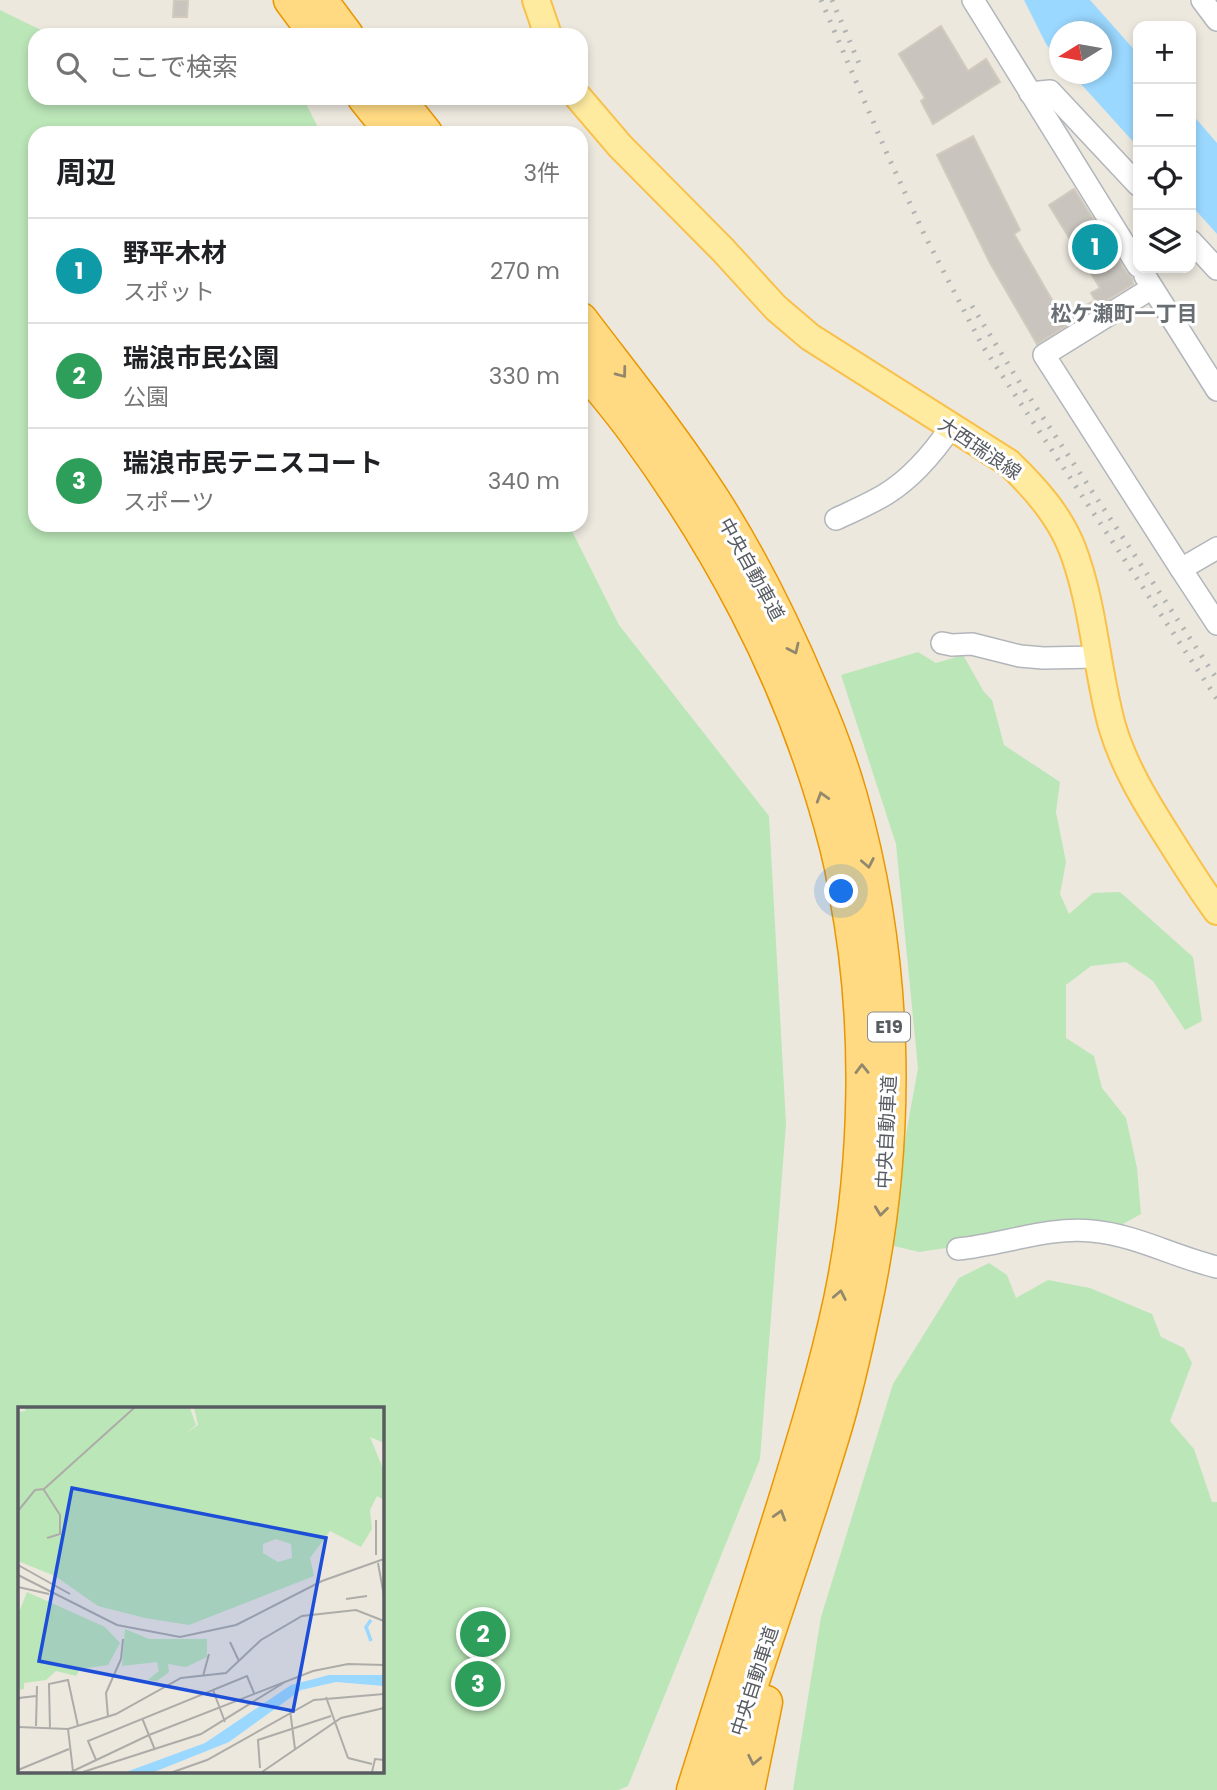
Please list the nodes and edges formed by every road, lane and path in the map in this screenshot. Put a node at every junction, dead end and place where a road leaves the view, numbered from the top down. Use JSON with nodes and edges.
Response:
{"nodes":[{"id":1,"x":290,"y":0,"type":"edge"},
{"id":2,"x":321,"y":0,"type":"edge"},
{"id":3,"x":536,"y":0,"type":"edge"},
{"id":4,"x":973,"y":0,"type":"edge"},
{"id":5,"x":1202,"y":0,"type":"edge"},
{"id":6,"x":1217,"y":19,"type":"edge"},
{"id":7,"x":311,"y":28,"type":"edge"},
{"id":8,"x":342,"y":28,"type":"edge"},
{"id":9,"x":546,"y":28,"type":"edge"},
{"id":10,"x":1030,"y":93,"type":"junction"},
{"id":11,"x":370,"y":105,"type":"edge"},
{"id":12,"x":404,"y":105,"type":"edge"},
{"id":13,"x":585,"y":105,"type":"edge"},
{"id":14,"x":386,"y":126,"type":"edge"},
{"id":15,"x":420,"y":126,"type":"edge"},
{"id":16,"x":1133,"y":180,"type":"edge"},
{"id":17,"x":1196,"y":246,"type":"edge"},
{"id":18,"x":1133,"y":257,"type":"edge"},
{"id":19,"x":1217,"y":269,"type":"edge"},
{"id":20,"x":1143,"y":273,"type":"edge"},
{"id":21,"x":1152,"y":288,"type":"junction"},
{"id":22,"x":588,"y":328,"type":"edge"},
{"id":23,"x":588,"y":374,"type":"edge"},
{"id":24,"x":1217,"y":390,"type":"edge"},
{"id":25,"x":951,"y":427,"type":"junction"},
{"id":26,"x":836,"y":519,"type":"dead end"},
{"id":27,"x":1217,"y":548,"type":"edge"},
{"id":28,"x":1181,"y":569,"type":"junction"},
{"id":29,"x":1217,"y":624,"type":"edge"},
{"id":30,"x":942,"y":643,"type":"dead end"},
{"id":31,"x":1098,"y":657,"type":"junction"},
{"id":32,"x":1217,"y":911,"type":"edge"},
{"id":33,"x":958,"y":1249,"type":"dead end"},
{"id":34,"x":1217,"y":1267,"type":"edge"},
{"id":35,"x":834,"y":1432,"type":"junction"},
{"id":36,"x":763,"y":1570,"type":"junction"},
{"id":37,"x":679,"y":1790,"type":"edge"},
{"id":38,"x":693,"y":1790,"type":"edge"},
{"id":39,"x":720,"y":1790,"type":"edge"},
{"id":40,"x":748,"y":1790,"type":"edge"}],
"edges":[{"from":1,"to":7,"type":"highway"},
{"from":2,"to":8,"type":"highway"},
{"from":3,"to":9,"type":"main road"},
{"from":4,"to":10,"type":"street"},
{"from":5,"to":6,"type":"street"},
{"from":10,"to":16,"type":"street"},
{"from":10,"to":18,"type":"street"},
{"from":11,"to":14,"type":"highway"},
{"from":12,"to":15,"type":"highway"},
{"from":13,"to":25,"type":"main road","name":"大西瑞浪線"},
{"from":17,"to":19,"type":"street"},
{"from":20,"to":21,"type":"street"},
{"from":21,"to":24,"type":"street"},
{"from":21,"to":28,"type":"street"},
{"from":22,"to":35,"type":"highway","name":"中央自動車道","number":"E19","one_way":true},
{"from":36,"to":23,"type":"highway","name":"中央自動車道","number":"E19","one_way":true},
{"from":25,"to":26,"type":"street"},
{"from":25,"to":31,"type":"main road","name":"大西瑞浪線"},
{"from":27,"to":28,"type":"street"},
{"from":28,"to":29,"type":"street"},
{"from":30,"to":31,"type":"street"},
{"from":31,"to":32,"type":"main road","name":"大西瑞浪線"},
{"from":33,"to":34,"type":"street"},
{"from":35,"to":39,"type":"highway","name":"中央自動車道","number":"E19"},
{"from":35,"to":40,"type":"highway","one_way":true},
{"from":36,"to":37,"type":"highway"},
{"from":36,"to":38,"type":"highway","name":"中央自動車道","number":"E19"}]}
